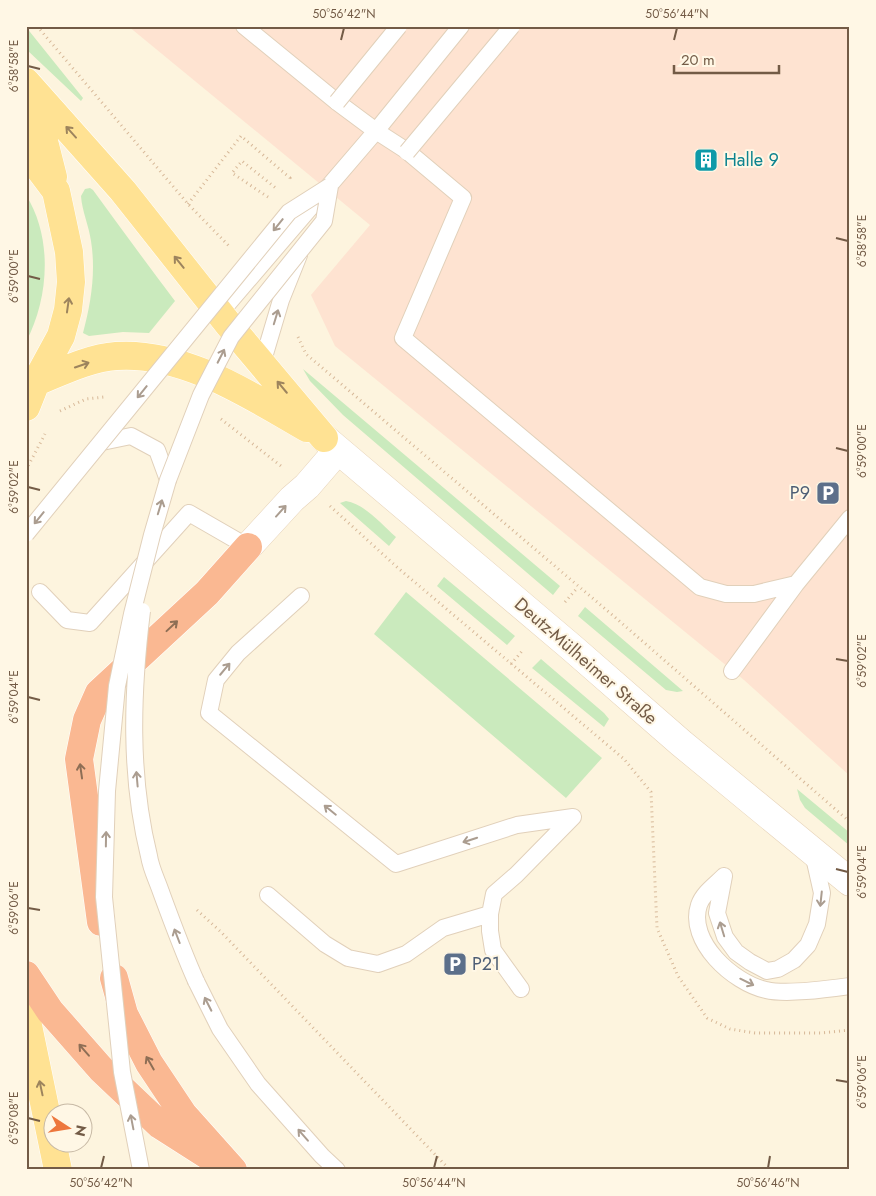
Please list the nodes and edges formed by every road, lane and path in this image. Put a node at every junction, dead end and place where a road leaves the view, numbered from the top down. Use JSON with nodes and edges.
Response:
{"nodes":[{"id":1,"x":36,"y":26,"type":"edge"},
{"id":2,"x":244,"y":26,"type":"edge"},
{"id":3,"x":399,"y":26,"type":"edge"},
{"id":4,"x":461,"y":26,"type":"edge"},
{"id":5,"x":512,"y":26,"type":"edge"},
{"id":6,"x":28,"y":84,"type":"edge"},
{"id":7,"x":337,"y":102,"type":"junction"},
{"id":8,"x":372,"y":128,"type":"junction"},
{"id":9,"x":33,"y":145,"type":"edge"},
{"id":10,"x":407,"y":152,"type":"junction"},
{"id":11,"x":103,"y":168,"type":"junction"},
{"id":12,"x":328,"y":188,"type":"junction"},
{"id":13,"x":188,"y":204,"type":"junction"},
{"id":14,"x":289,"y":212,"type":"junction"},
{"id":15,"x":255,"y":273,"type":"junction"},
{"id":16,"x":281,"y":300,"type":"junction"},
{"id":17,"x":220,"y":313,"type":"junction"},
{"id":18,"x":262,"y":364,"type":"junction"},
{"id":19,"x":31,"y":386,"type":"edge"},
{"id":20,"x":113,"y":395,"type":"dead end"},
{"id":21,"x":26,"y":407,"type":"edge"},
{"id":22,"x":55,"y":413,"type":"dead end"},
{"id":23,"x":216,"y":416,"type":"dead end"},
{"id":24,"x":47,"y":429,"type":"dead end"},
{"id":25,"x":102,"y":442,"type":"junction"},
{"id":26,"x":331,"y":444,"type":"junction"},
{"id":27,"x":26,"y":470,"type":"edge"},
{"id":28,"x":168,"y":480,"type":"junction"},
{"id":29,"x":308,"y":486,"type":"junction"},
{"id":30,"x":325,"y":511,"type":"dead end"},
{"id":31,"x":850,"y":518,"type":"edge"},
{"id":32,"x":26,"y":534,"type":"edge"},
{"id":33,"x":152,"y":535,"type":"junction"},
{"id":34,"x":248,"y":547,"type":"junction"},
{"id":35,"x":796,"y":584,"type":"junction"},
{"id":36,"x":40,"y":592,"type":"dead end"},
{"id":37,"x":301,"y":596,"type":"dead end"},
{"id":38,"x":732,"y":670,"type":"dead end"},
{"id":39,"x":624,"y":759,"type":"dead end"},
{"id":40,"x":850,"y":822,"type":"edge"},
{"id":41,"x":813,"y":851,"type":"junction"},
{"id":42,"x":850,"y":882,"type":"edge"},
{"id":43,"x":268,"y":896,"type":"dead end"},
{"id":44,"x":196,"y":909,"type":"dead end"},
{"id":45,"x":490,"y":914,"type":"junction"},
{"id":46,"x":26,"y":975,"type":"edge"},
{"id":47,"x":850,"y":986,"type":"edge"},
{"id":48,"x":521,"y":989,"type":"dead end"},
{"id":49,"x":26,"y":1016,"type":"edge"},
{"id":50,"x":58,"y":1170,"type":"edge"},
{"id":51,"x":141,"y":1170,"type":"edge"},
{"id":52,"x":229,"y":1170,"type":"edge"},
{"id":53,"x":233,"y":1170,"type":"edge"},
{"id":54,"x":337,"y":1170,"type":"edge"},
{"id":55,"x":448,"y":1170,"type":"edge"}],
"edges":[{"from":1,"to":13,"type":"path"},
{"from":2,"to":7,"type":"lane"},
{"from":3,"to":7,"type":"lane","bridge":true},
{"from":4,"to":8,"type":"lane"},
{"from":5,"to":10,"type":"lane","bridge":true},
{"from":6,"to":9,"type":"main road"},
{"from":11,"to":6,"type":"main road","one_way":true},
{"from":7,"to":8,"type":"lane"},
{"from":8,"to":10,"type":"lane"},
{"from":8,"to":12,"type":"lane"},
{"from":9,"to":11,"type":"main road"},
{"from":19,"to":9,"type":"main road","one_way":true},
{"from":10,"to":35,"type":"lane"},
{"from":17,"to":11,"type":"main road","one_way":true},
{"from":12,"to":14,"type":"lane","bridge":true},
{"from":12,"to":15,"type":"lane"},
{"from":12,"to":16,"type":"lane"},
{"from":28,"to":12,"type":"lane","one_way":true,"bridge":true},
{"from":13,"to":14,"type":"path"},
{"from":13,"to":15,"type":"path"},
{"from":14,"to":25,"type":"lane","one_way":true,"bridge":true},
{"from":15,"to":17,"type":"lane"},
{"from":18,"to":16,"type":"lane","one_way":true},
{"from":16,"to":40,"type":"path"},
{"from":17,"to":18,"type":"main road"},
{"from":26,"to":18,"type":"main road","one_way":true},
{"from":19,"to":21,"type":"main road"},
{"from":19,"to":26,"type":"main road","one_way":true},
{"from":20,"to":22,"type":"path"},
{"from":23,"to":29,"type":"path"},
{"from":24,"to":27,"type":"path"},
{"from":25,"to":28,"type":"lane"},
{"from":25,"to":32,"type":"lane","one_way":true,"bridge":true},
{"from":26,"to":29,"type":"street"},
{"from":26,"to":41,"type":"street","name":"Deutz-Mülheimer Straße"},
{"from":33,"to":28,"type":"lane","one_way":true,"bridge":true},
{"from":34,"to":29,"type":"street","one_way":true},
{"from":30,"to":39,"type":"path"},
{"from":31,"to":35,"type":"lane"},
{"from":51,"to":33,"type":"lane","one_way":true,"bridge":true},
{"from":54,"to":33,"type":"lane","one_way":true,"bridge":true},
{"from":34,"to":36,"type":"lane"},
{"from":53,"to":34,"type":"highway","one_way":true},
{"from":35,"to":38,"type":"lane"},
{"from":45,"to":37,"type":"lane","one_way":true},
{"from":41,"to":42,"type":"street","name":"Deutz-Mülheimer Straße"},
{"from":41,"to":47,"type":"lane","one_way":true},
{"from":43,"to":45,"type":"lane"},
{"from":44,"to":55,"type":"path"},
{"from":45,"to":48,"type":"lane"},
{"from":52,"to":46,"type":"highway","one_way":true},
{"from":50,"to":49,"type":"main road","one_way":true}]}
